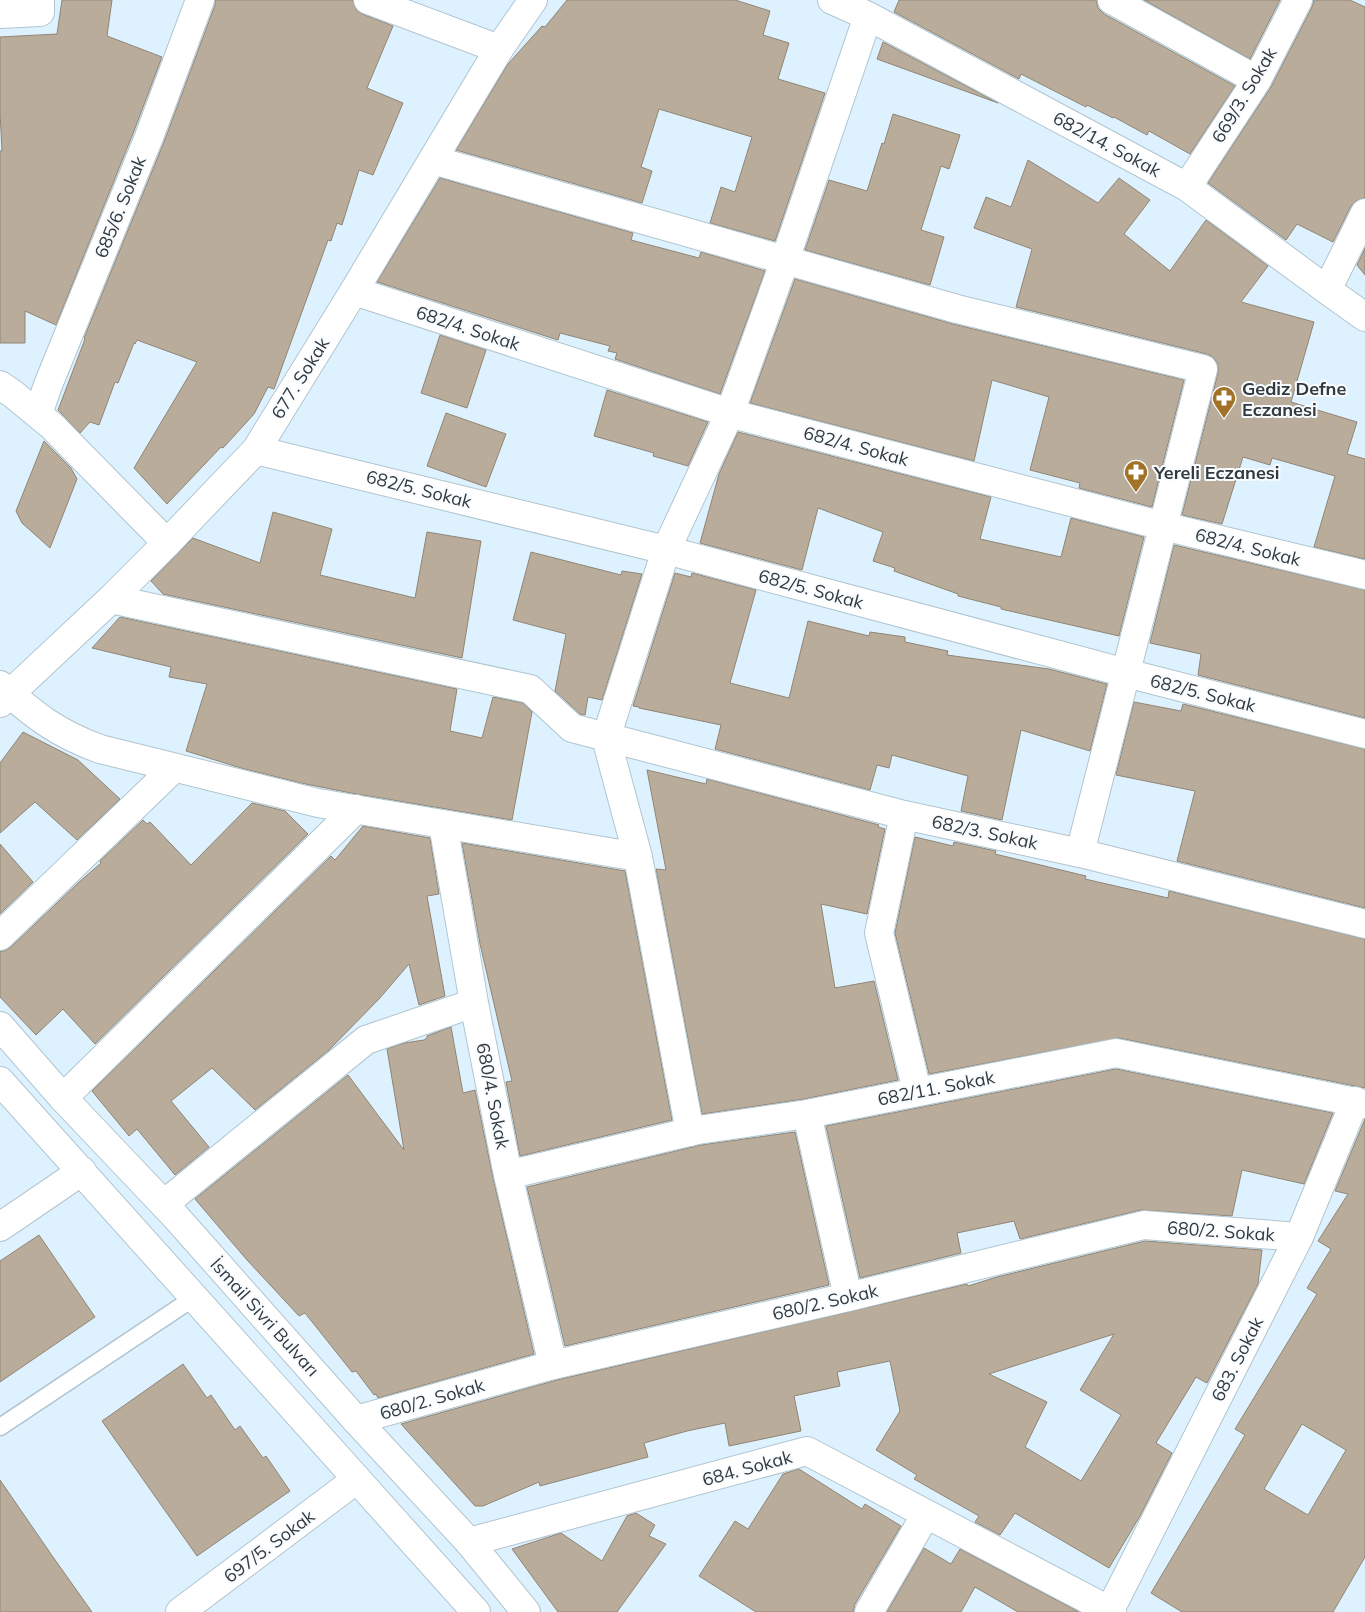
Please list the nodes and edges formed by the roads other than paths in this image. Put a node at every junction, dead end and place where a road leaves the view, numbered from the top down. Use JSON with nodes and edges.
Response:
{"nodes":[{"id":1,"x":40,"y":0,"type":"edge"},
{"id":2,"x":200,"y":0,"type":"edge"},
{"id":3,"x":368,"y":0,"type":"edge"},
{"id":4,"x":533,"y":0,"type":"edge"},
{"id":5,"x":832,"y":0,"type":"edge"},
{"id":6,"x":1112,"y":0,"type":"edge"},
{"id":7,"x":1298,"y":0,"type":"edge"},
{"id":8,"x":0,"y":14,"type":"edge"},
{"id":9,"x":868,"y":16,"type":"junction"},
{"id":10,"x":499,"y":48,"type":"junction"},
{"id":11,"x":1257,"y":80,"type":"junction"},
{"id":12,"x":433,"y":160,"type":"junction"},
{"id":13,"x":1187,"y":187,"type":"junction"},
{"id":14,"x":1365,"y":213,"type":"edge"},
{"id":15,"x":785,"y":260,"type":"junction"},
{"id":16,"x":1327,"y":290,"type":"junction"},
{"id":17,"x":354,"y":291,"type":"junction"},
{"id":18,"x":1365,"y":316,"type":"edge"},
{"id":19,"x":0,"y":385,"type":"edge"},
{"id":20,"x":730,"y":413,"type":"junction"},
{"id":21,"x":38,"y":414,"type":"junction"},
{"id":22,"x":256,"y":450,"type":"junction"},
{"id":23,"x":1163,"y":526,"type":"junction"},
{"id":24,"x":167,"y":543,"type":"junction"},
{"id":25,"x":666,"y":550,"type":"junction"},
{"id":26,"x":1365,"y":575,"type":"edge"},
{"id":27,"x":111,"y":599,"type":"junction"},
{"id":28,"x":1126,"y":673,"type":"junction"},
{"id":29,"x":3,"y":694,"type":"edge"},
{"id":30,"x":1365,"y":734,"type":"edge"},
{"id":31,"x":606,"y":738,"type":"junction"},
{"id":32,"x":174,"y":768,"type":"junction"},
{"id":33,"x":356,"y":809,"type":"junction"},
{"id":34,"x":904,"y":815,"type":"junction"},
{"id":35,"x":443,"y":824,"type":"junction"},
{"id":36,"x":1080,"y":853,"type":"junction"},
{"id":37,"x":638,"y":857,"type":"junction"},
{"id":38,"x":1365,"y":924,"type":"edge"},
{"id":39,"x":0,"y":936,"type":"edge"},
{"id":40,"x":474,"y":1003,"type":"junction"},
{"id":41,"x":0,"y":1026,"type":"edge"},
{"id":42,"x":0,"y":1081,"type":"edge"},
{"id":43,"x":917,"y":1091,"type":"junction"},
{"id":44,"x":63,"y":1098,"type":"junction"},
{"id":45,"x":1360,"y":1103,"type":"edge"},
{"id":46,"x":807,"y":1114,"type":"junction"},
{"id":47,"x":690,"y":1132,"type":"junction"},
{"id":48,"x":82,"y":1171,"type":"junction"},
{"id":49,"x":508,"y":1175,"type":"junction"},
{"id":50,"x":164,"y":1204,"type":"junction"},
{"id":51,"x":0,"y":1227,"type":"edge"},
{"id":52,"x":1299,"y":1237,"type":"junction"},
{"id":53,"x":195,"y":1297,"type":"junction"},
{"id":54,"x":848,"y":1297,"type":"junction"},
{"id":55,"x":553,"y":1365,"type":"junction"},
{"id":56,"x":356,"y":1420,"type":"junction"},
{"id":57,"x":0,"y":1427,"type":"edge"},
{"id":58,"x":357,"y":1479,"type":"junction"},
{"id":59,"x":926,"y":1514,"type":"junction"},
{"id":60,"x":469,"y":1542,"type":"junction"},
{"id":61,"x":1110,"y":1611,"type":"edge"},
{"id":62,"x":180,"y":1612,"type":"edge"},
{"id":63,"x":476,"y":1612,"type":"edge"},
{"id":64,"x":526,"y":1612,"type":"edge"},
{"id":65,"x":869,"y":1612,"type":"edge"}],
"edges":[{"from":1,"to":8,"type":"street"},
{"from":2,"to":21,"type":"street","name":"685/6. Sokak"},
{"from":3,"to":10,"type":"street"},
{"from":4,"to":10,"type":"street","name":"677. Sokak"},
{"from":5,"to":9,"type":"street","name":"682/14. Sokak"},
{"from":6,"to":11,"type":"street"},
{"from":7,"to":11,"type":"street","name":"669/3. Sokak"},
{"from":9,"to":13,"type":"street","name":"682/14. Sokak"},
{"from":9,"to":15,"type":"street"},
{"from":10,"to":12,"type":"street","name":"677. Sokak"},
{"from":11,"to":13,"type":"street","name":"669/3. Sokak"},
{"from":12,"to":15,"type":"street"},
{"from":12,"to":17,"type":"street","name":"677. Sokak"},
{"from":13,"to":16,"type":"street","name":"682/14. Sokak"},
{"from":14,"to":16,"type":"street"},
{"from":15,"to":20,"type":"street"},
{"from":15,"to":23,"type":"street"},
{"from":16,"to":18,"type":"street","name":"682/14. Sokak"},
{"from":17,"to":20,"type":"street","name":"682/4. Sokak"},
{"from":17,"to":22,"type":"street","name":"677. Sokak"},
{"from":19,"to":21,"type":"street"},
{"from":20,"to":23,"type":"street","name":"682/4. Sokak"},
{"from":20,"to":25,"type":"street"},
{"from":21,"to":24,"type":"street"},
{"from":22,"to":24,"type":"street","name":"677. Sokak"},
{"from":22,"to":25,"type":"street","name":"682/5. Sokak"},
{"from":23,"to":26,"type":"street","name":"682/4. Sokak"},
{"from":23,"to":28,"type":"street"},
{"from":24,"to":27,"type":"street","name":"677. Sokak"},
{"from":25,"to":28,"type":"street","name":"682/5. Sokak"},
{"from":25,"to":31,"type":"street"},
{"from":27,"to":29,"type":"street","name":"677. Sokak"},
{"from":27,"to":31,"type":"street","name":"682/3. Sokak"},
{"from":28,"to":30,"type":"street","name":"682/5. Sokak"},
{"from":28,"to":36,"type":"street"},
{"from":29,"to":32,"type":"street"},
{"from":31,"to":34,"type":"street","name":"682/3. Sokak"},
{"from":31,"to":37,"type":"street"},
{"from":32,"to":33,"type":"street"},
{"from":32,"to":39,"type":"street"},
{"from":33,"to":35,"type":"street"},
{"from":33,"to":44,"type":"street"},
{"from":34,"to":36,"type":"street","name":"682/3. Sokak"},
{"from":34,"to":43,"type":"street"},
{"from":35,"to":37,"type":"street"},
{"from":35,"to":40,"type":"street","name":"680/4. Sokak"},
{"from":36,"to":38,"type":"street","name":"682/3. Sokak"},
{"from":37,"to":47,"type":"street"},
{"from":40,"to":49,"type":"street","name":"680/4. Sokak"},
{"from":40,"to":50,"type":"street"},
{"from":41,"to":44,"type":"street","name":"İsmail Sivri Bulvarı"},
{"from":42,"to":48,"type":"street"},
{"from":43,"to":45,"type":"street","name":"682/11. Sokak"},
{"from":43,"to":46,"type":"street","name":"682/11. Sokak"},
{"from":44,"to":50,"type":"street","name":"İsmail Sivri Bulvarı"},
{"from":45,"to":52,"type":"street","name":"683. Sokak"},
{"from":46,"to":47,"type":"street","name":"682/11. Sokak"},
{"from":46,"to":54,"type":"street"},
{"from":47,"to":49,"type":"street","name":"682/11. Sokak"},
{"from":48,"to":51,"type":"street"},
{"from":48,"to":53,"type":"street"},
{"from":49,"to":55,"type":"street","name":"680/4. Sokak"},
{"from":50,"to":56,"type":"street","name":"İsmail Sivri Bulvarı"},
{"from":52,"to":54,"type":"street","name":"680/2. Sokak"},
{"from":52,"to":61,"type":"street","name":"683. Sokak"},
{"from":53,"to":57,"type":"lane"},
{"from":53,"to":58,"type":"street"},
{"from":54,"to":55,"type":"street","name":"680/2. Sokak"},
{"from":55,"to":56,"type":"street","name":"680/2. Sokak"},
{"from":56,"to":60,"type":"street","name":"İsmail Sivri Bulvarı"},
{"from":58,"to":62,"type":"street","name":"697/5. Sokak"},
{"from":58,"to":63,"type":"street"},
{"from":59,"to":60,"type":"street","name":"684. Sokak"},
{"from":59,"to":61,"type":"street","name":"684. Sokak"},
{"from":59,"to":65,"type":"street"},
{"from":60,"to":64,"type":"street","name":"İsmail Sivri Bulvarı"}]}
